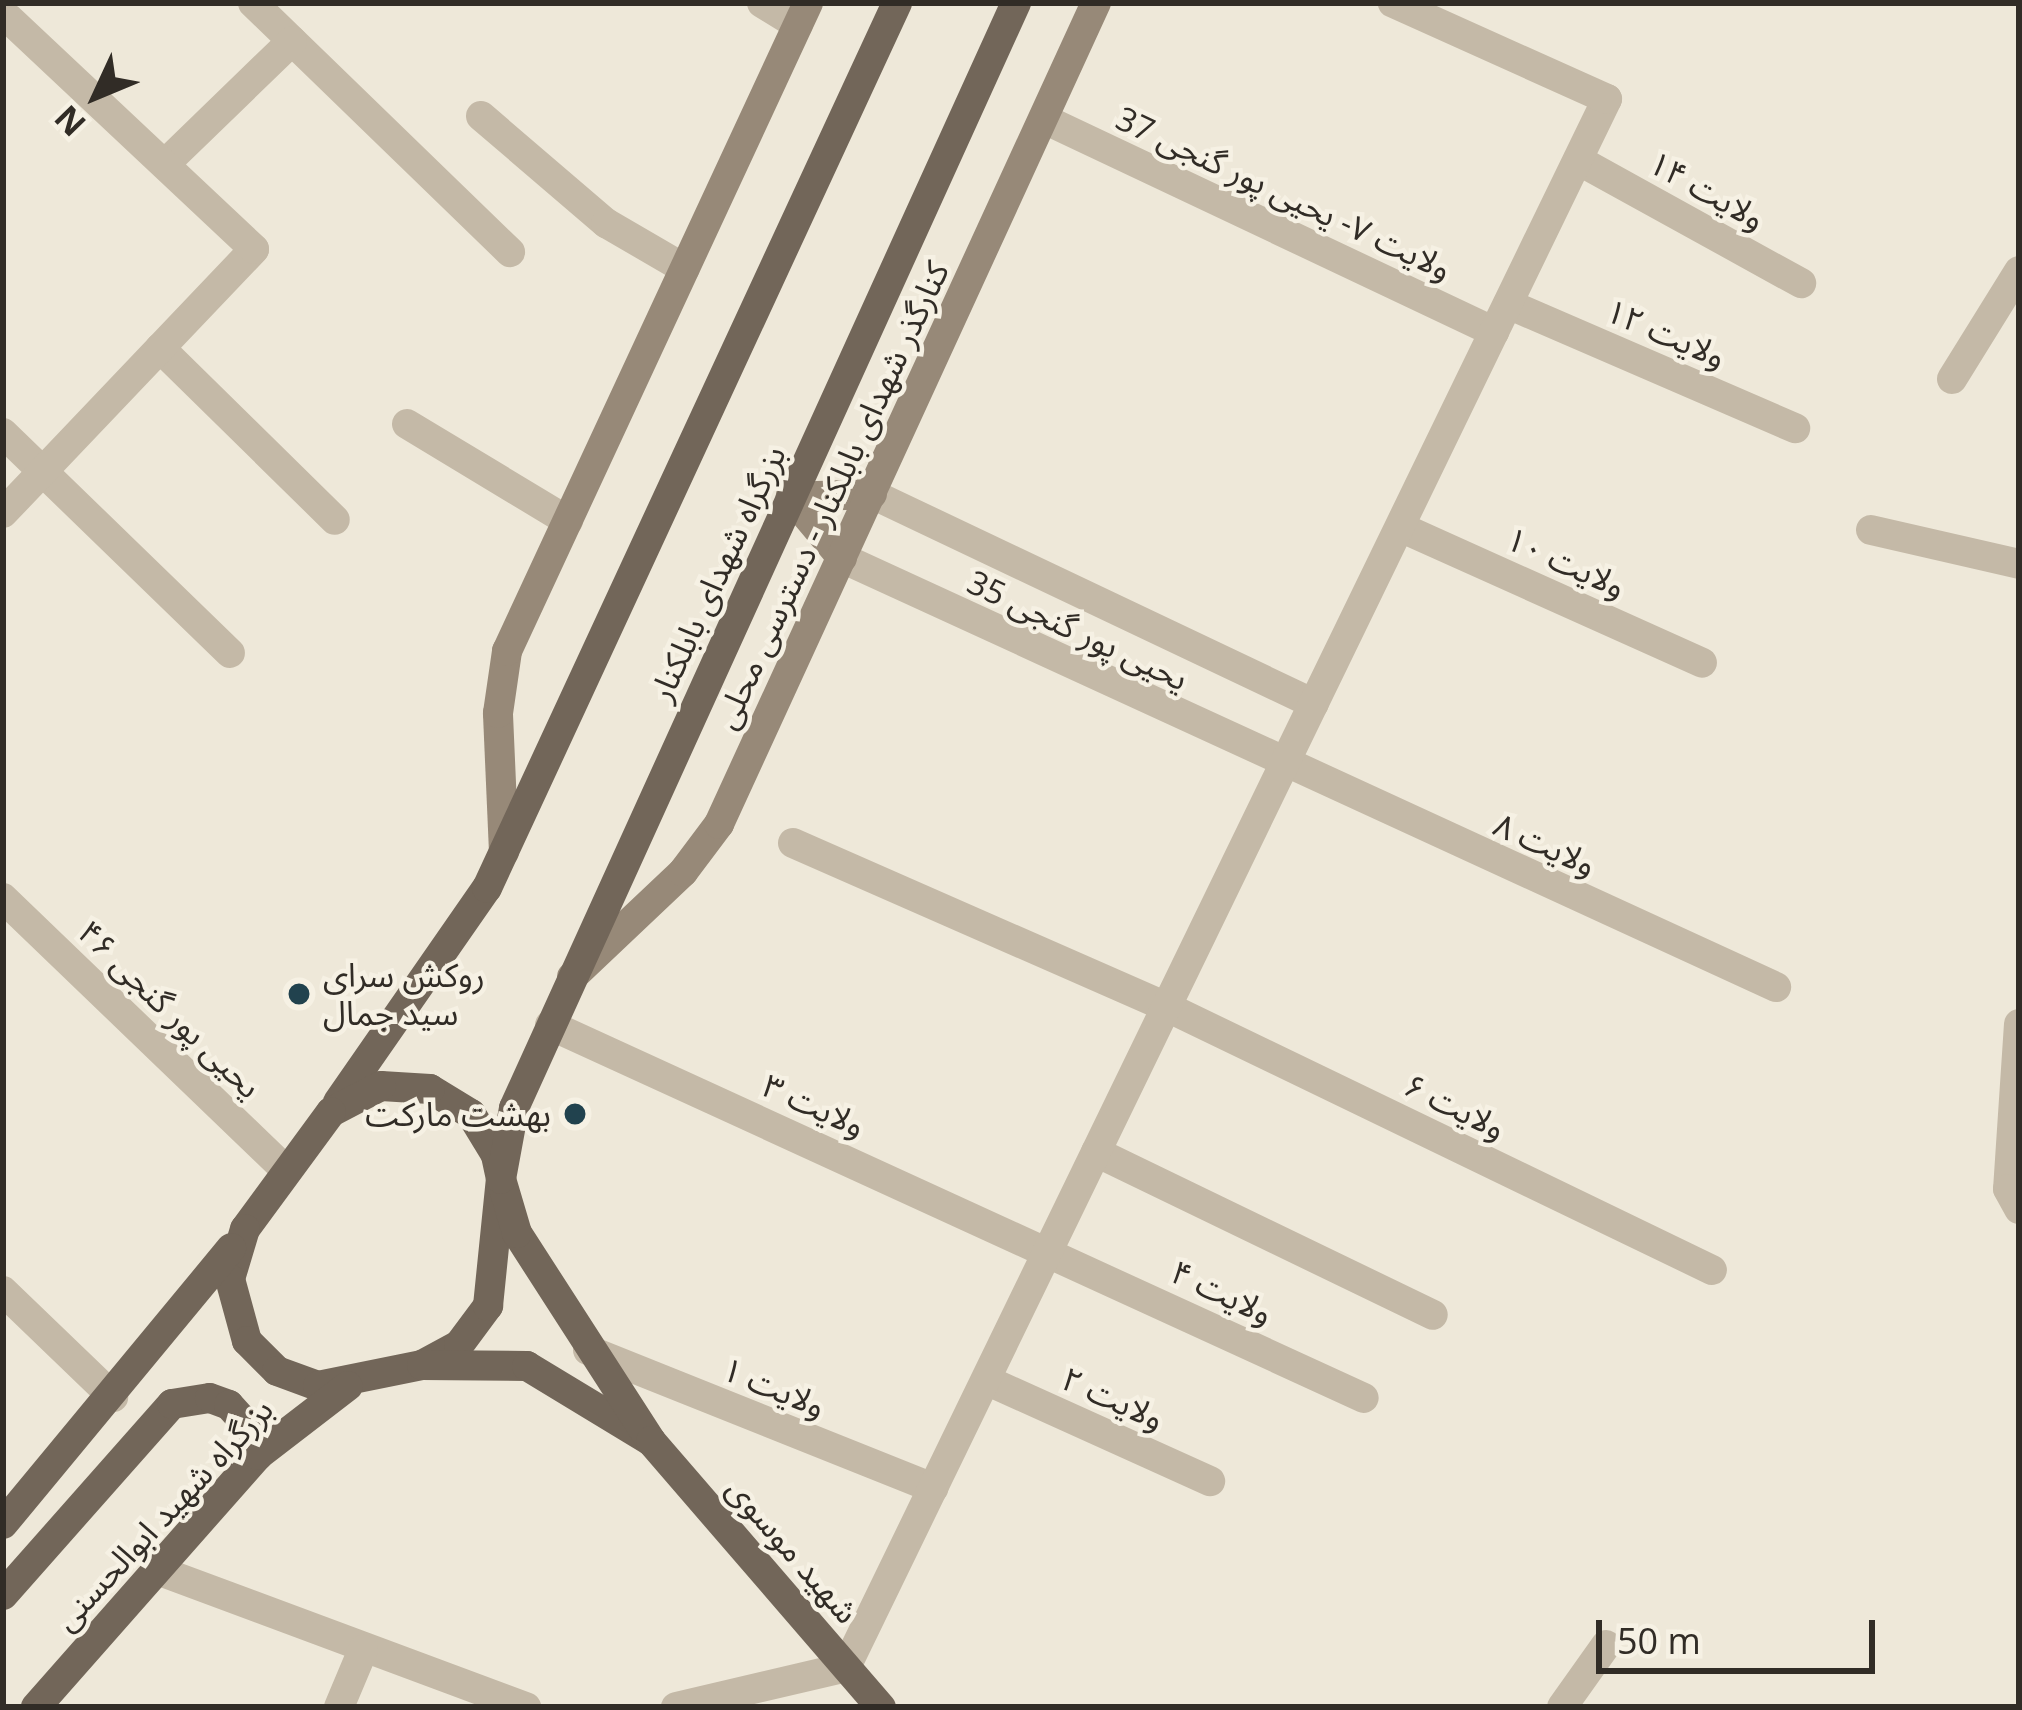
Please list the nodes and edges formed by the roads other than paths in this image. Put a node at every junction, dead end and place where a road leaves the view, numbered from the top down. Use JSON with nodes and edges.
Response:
{"nodes":[{"id":1,"x":253,"y":3,"type":"edge"},
{"id":2,"x":762,"y":3,"type":"edge"},
{"id":3,"x":897,"y":3,"type":"edge"},
{"id":4,"x":1016,"y":3,"type":"edge"},
{"id":5,"x":1096,"y":3,"type":"edge"},
{"id":6,"x":1393,"y":3,"type":"edge"},
{"id":7,"x":803,"y":14,"type":"edge"},
{"id":8,"x":8,"y":18,"type":"dead end"},
{"id":9,"x":292,"y":41,"type":"junction"},
{"id":10,"x":481,"y":116,"type":"dead end"},
{"id":11,"x":1044,"y":119,"type":"junction"},
{"id":12,"x":1578,"y":160,"type":"junction"},
{"id":13,"x":166,"y":162,"type":"junction"},
{"id":14,"x":510,"y":252,"type":"dead end"},
{"id":15,"x":685,"y":269,"type":"junction"},
{"id":16,"x":2019,"y":271,"type":"edge"},
{"id":17,"x":1801,"y":283,"type":"dead end"},
{"id":18,"x":1508,"y":304,"type":"junction"},
{"id":19,"x":1494,"y":332,"type":"junction"},
{"id":20,"x":160,"y":348,"type":"junction"},
{"id":21,"x":1952,"y":379,"type":"dead end"},
{"id":22,"x":406,"y":424,"type":"dead end"},
{"id":23,"x":1795,"y":428,"type":"dead end"},
{"id":24,"x":3,"y":433,"type":"edge"},
{"id":25,"x":42,"y":471,"type":"junction"},
{"id":26,"x":872,"y":494,"type":"junction"},
{"id":27,"x":791,"y":497,"type":"junction"},
{"id":28,"x":3,"y":513,"type":"edge"},
{"id":29,"x":335,"y":520,"type":"dead end"},
{"id":30,"x":568,"y":521,"type":"junction"},
{"id":31,"x":1400,"y":527,"type":"junction"},
{"id":32,"x":1871,"y":530,"type":"dead end"},
{"id":33,"x":842,"y":558,"type":"junction"},
{"id":34,"x":2019,"y":564,"type":"edge"},
{"id":35,"x":230,"y":653,"type":"dead end"},
{"id":36,"x":1702,"y":663,"type":"dead end"},
{"id":37,"x":1314,"y":704,"type":"junction"},
{"id":38,"x":1284,"y":766,"type":"junction"},
{"id":39,"x":793,"y":843,"type":"dead end"},
{"id":40,"x":504,"y":852,"type":"junction"},
{"id":41,"x":3,"y":898,"type":"edge"},
{"id":42,"x":572,"y":977,"type":"junction"},
{"id":43,"x":1776,"y":987,"type":"dead end"},
{"id":44,"x":1166,"y":1007,"type":"junction"},
{"id":45,"x":2019,"y":1024,"type":"edge"},
{"id":46,"x":550,"y":1025,"type":"junction"},
{"id":47,"x":331,"y":1112,"type":"junction"},
{"id":48,"x":1096,"y":1152,"type":"junction"},
{"id":49,"x":287,"y":1172,"type":"junction"},
{"id":50,"x":501,"y":1179,"type":"junction"},
{"id":51,"x":2019,"y":1208,"type":"edge"},
{"id":52,"x":245,"y":1229,"type":"junction"},
{"id":53,"x":1048,"y":1250,"type":"junction"},
{"id":54,"x":1712,"y":1270,"type":"dead end"},
{"id":55,"x":3,"y":1292,"type":"edge"},
{"id":56,"x":1433,"y":1315,"type":"dead end"},
{"id":57,"x":588,"y":1350,"type":"junction"},
{"id":58,"x":422,"y":1365,"type":"junction"},
{"id":59,"x":986,"y":1379,"type":"junction"},
{"id":60,"x":354,"y":1383,"type":"junction"},
{"id":61,"x":113,"y":1397,"type":"junction"},
{"id":62,"x":1364,"y":1398,"type":"dead end"},
{"id":63,"x":651,"y":1441,"type":"junction"},
{"id":64,"x":258,"y":1455,"type":"junction"},
{"id":65,"x":1210,"y":1481,"type":"dead end"},
{"id":66,"x":933,"y":1488,"type":"junction"},
{"id":67,"x":3,"y":1524,"type":"edge"},
{"id":68,"x":157,"y":1570,"type":"junction"},
{"id":69,"x":3,"y":1595,"type":"edge"},
{"id":70,"x":1606,"y":1645,"type":"dead end"},
{"id":71,"x":363,"y":1650,"type":"junction"},
{"id":72,"x":846,"y":1667,"type":"junction"},
{"id":73,"x":882,"y":1703,"type":"edge"},
{"id":74,"x":36,"y":1707,"type":"edge"},
{"id":75,"x":339,"y":1707,"type":"edge"},
{"id":76,"x":526,"y":1707,"type":"edge"},
{"id":77,"x":676,"y":1707,"type":"edge"},
{"id":78,"x":1562,"y":1707,"type":"edge"}],
"edges":[{"from":1,"to":9,"type":"street"},
{"from":2,"to":7,"type":"street"},
{"from":3,"to":40,"type":"main road"},
{"from":4,"to":27,"type":"main road","name":"بزرگراه شهدای بابلکنار"},
{"from":5,"to":11,"type":"main road","name":"کنارگذر شهدای بابلکنار - دسترسی محلی"},
{"from":6,"to":12,"type":"street"},
{"from":7,"to":15,"type":"main road"},
{"from":8,"to":13,"type":"street"},
{"from":9,"to":13,"type":"street"},
{"from":9,"to":14,"type":"street"},
{"from":10,"to":15,"type":"street"},
{"from":11,"to":19,"type":"street","name":"ولایت ۷- یحیی پور گنجی 37"},
{"from":11,"to":26,"type":"main road","name":"کنارگذر شهدای بابلکنار - دسترسی محلی"},
{"from":12,"to":17,"type":"street","name":"ولایت ۱۴"},
{"from":12,"to":18,"type":"street"},
{"from":13,"to":20,"type":"street"},
{"from":15,"to":30,"type":"main road"},
{"from":16,"to":21,"type":"street"},
{"from":18,"to":19,"type":"street"},
{"from":18,"to":23,"type":"street","name":"ولایت ۱۲"},
{"from":19,"to":31,"type":"street"},
{"from":20,"to":25,"type":"street"},
{"from":20,"to":29,"type":"street"},
{"from":22,"to":30,"type":"street"},
{"from":24,"to":25,"type":"street"},
{"from":25,"to":28,"type":"street"},
{"from":25,"to":35,"type":"street"},
{"from":26,"to":27,"type":"main road"},
{"from":26,"to":33,"type":"main road","name":"کنارگذر شهدای بابلکنار - دسترسی محلی"},
{"from":26,"to":37,"type":"street"},
{"from":27,"to":33,"type":"main road"},
{"from":27,"to":42,"type":"main road","name":"بزرگراه شهدای بابلکنار"},
{"from":30,"to":40,"type":"main road"},
{"from":31,"to":36,"type":"street","name":"ولایت ۱۰"},
{"from":31,"to":37,"type":"street"},
{"from":32,"to":34,"type":"street"},
{"from":33,"to":38,"type":"street","name":"یحیی پور گنجی 35"},
{"from":33,"to":42,"type":"main road","name":"کنارگذر شهدای بابلکنار - دسترسی محلی"},
{"from":37,"to":38,"type":"street"},
{"from":38,"to":43,"type":"street","name":"ولایت ۸"},
{"from":38,"to":44,"type":"street"},
{"from":39,"to":44,"type":"street","name":"ولایت ۶"},
{"from":40,"to":47,"type":"main road"},
{"from":41,"to":49,"type":"street","name":"یحیی پور گنجی ۴۶"},
{"from":42,"to":46,"type":"main road","name":"بزرگراه شهدای بابلکنار"},
{"from":44,"to":48,"type":"street"},
{"from":44,"to":54,"type":"street","name":"ولایت ۶"},
{"from":45,"to":51,"type":"street"},
{"from":46,"to":50,"type":"main road","name":"بزرگراه شهدای بابلکنار"},
{"from":46,"to":53,"type":"street","name":"ولایت ۳"},
{"from":47,"to":49,"type":"main road"},
{"from":47,"to":50,"type":"main road"},
{"from":48,"to":53,"type":"street"},
{"from":48,"to":56,"type":"street"},
{"from":49,"to":52,"type":"main road"},
{"from":50,"to":57,"type":"main road","name":"شهید موسوی"},
{"from":50,"to":58,"type":"main road"},
{"from":52,"to":60,"type":"main road"},
{"from":52,"to":61,"type":"main road"},
{"from":53,"to":59,"type":"street"},
{"from":53,"to":62,"type":"street","name":"ولایت ۴"},
{"from":55,"to":61,"type":"street"},
{"from":57,"to":63,"type":"main road","name":"شهید موسوی"},
{"from":57,"to":66,"type":"street","name":"ولایت ۱"},
{"from":58,"to":60,"type":"main road"},
{"from":58,"to":63,"type":"main road","name":"شهید موسوی"},
{"from":59,"to":65,"type":"street","name":"ولایت ۲"},
{"from":59,"to":66,"type":"street"},
{"from":60,"to":64,"type":"main road","name":"بزرگراه شهید ابوالحسنی"},
{"from":61,"to":67,"type":"main road"},
{"from":63,"to":72,"type":"main road","name":"شهید موسوی"},
{"from":64,"to":68,"type":"main road","name":"بزرگراه شهید ابوالحسنی"},
{"from":64,"to":69,"type":"main road"},
{"from":66,"to":72,"type":"street"},
{"from":68,"to":71,"type":"street"},
{"from":68,"to":74,"type":"main road","name":"بزرگراه شهید ابوالحسنی"},
{"from":70,"to":78,"type":"street"},
{"from":71,"to":75,"type":"street"},
{"from":71,"to":76,"type":"street"},
{"from":72,"to":73,"type":"main road","name":"شهید موسوی"},
{"from":72,"to":77,"type":"street"}]}
